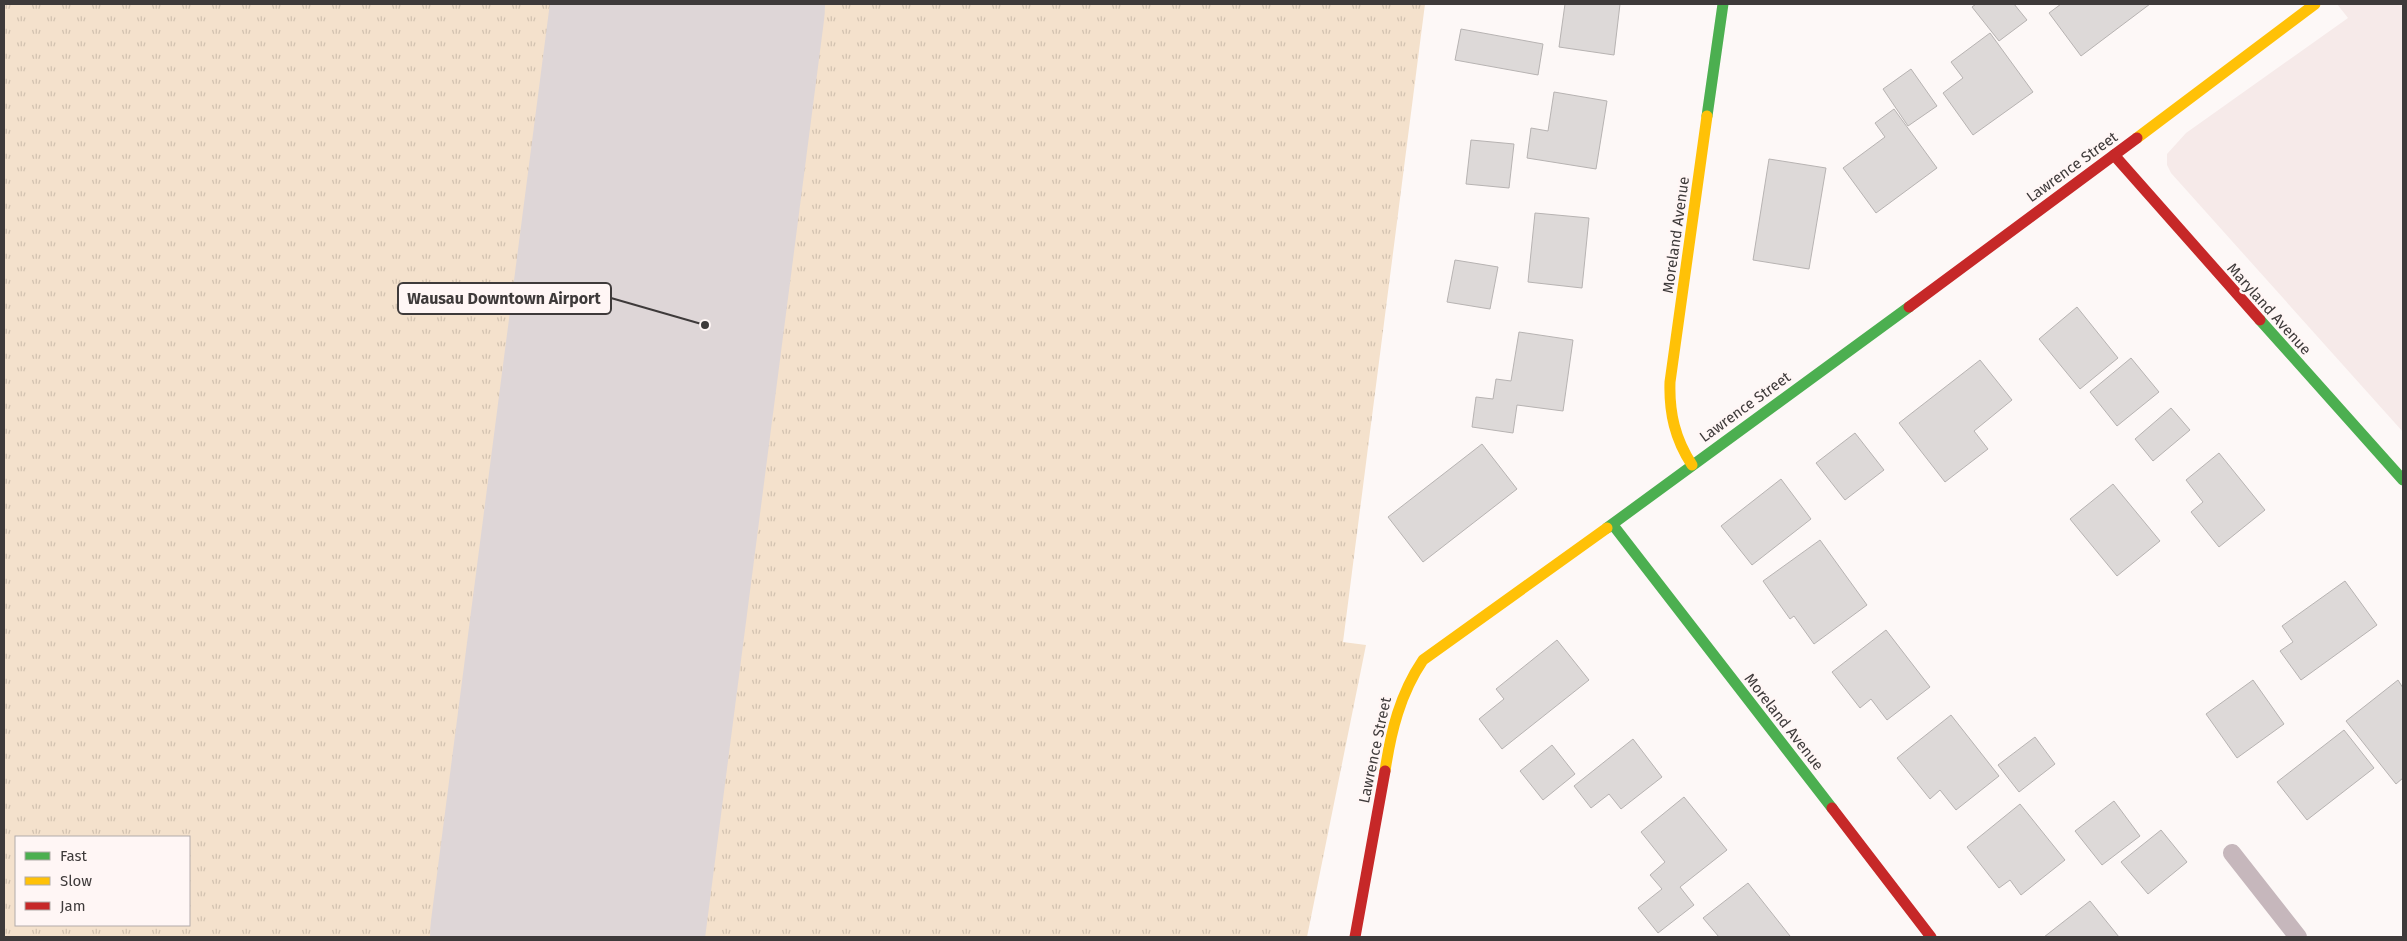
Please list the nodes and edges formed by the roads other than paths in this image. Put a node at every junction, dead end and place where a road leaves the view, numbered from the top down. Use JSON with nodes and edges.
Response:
{"nodes":[{"id":1,"x":1723,"y":4,"type":"edge"},
{"id":2,"x":2315,"y":4,"type":"edge"},
{"id":3,"x":2114,"y":155,"type":"junction"},
{"id":4,"x":1692,"y":465,"type":"junction"},
{"id":5,"x":2403,"y":480,"type":"edge"},
{"id":6,"x":1613,"y":524,"type":"junction"},
{"id":7,"x":2232,"y":853,"type":"dead end"},
{"id":8,"x":1355,"y":937,"type":"edge"},
{"id":9,"x":1931,"y":937,"type":"edge"},
{"id":10,"x":2298,"y":937,"type":"edge"}],
"edges":[{"from":1,"to":4,"type":"street","name":"Moreland Avenue"},
{"from":2,"to":3,"type":"street","name":"Lawrence Street"},
{"from":3,"to":4,"type":"street","name":"Lawrence Street"},
{"from":3,"to":5,"type":"street","name":"Maryland Avenue"},
{"from":4,"to":6,"type":"street","name":"Lawrence Street"},
{"from":6,"to":8,"type":"street","name":"Lawrence Street"},
{"from":6,"to":9,"type":"street","name":"Moreland Avenue"},
{"from":7,"to":10,"type":"lane"}]}
